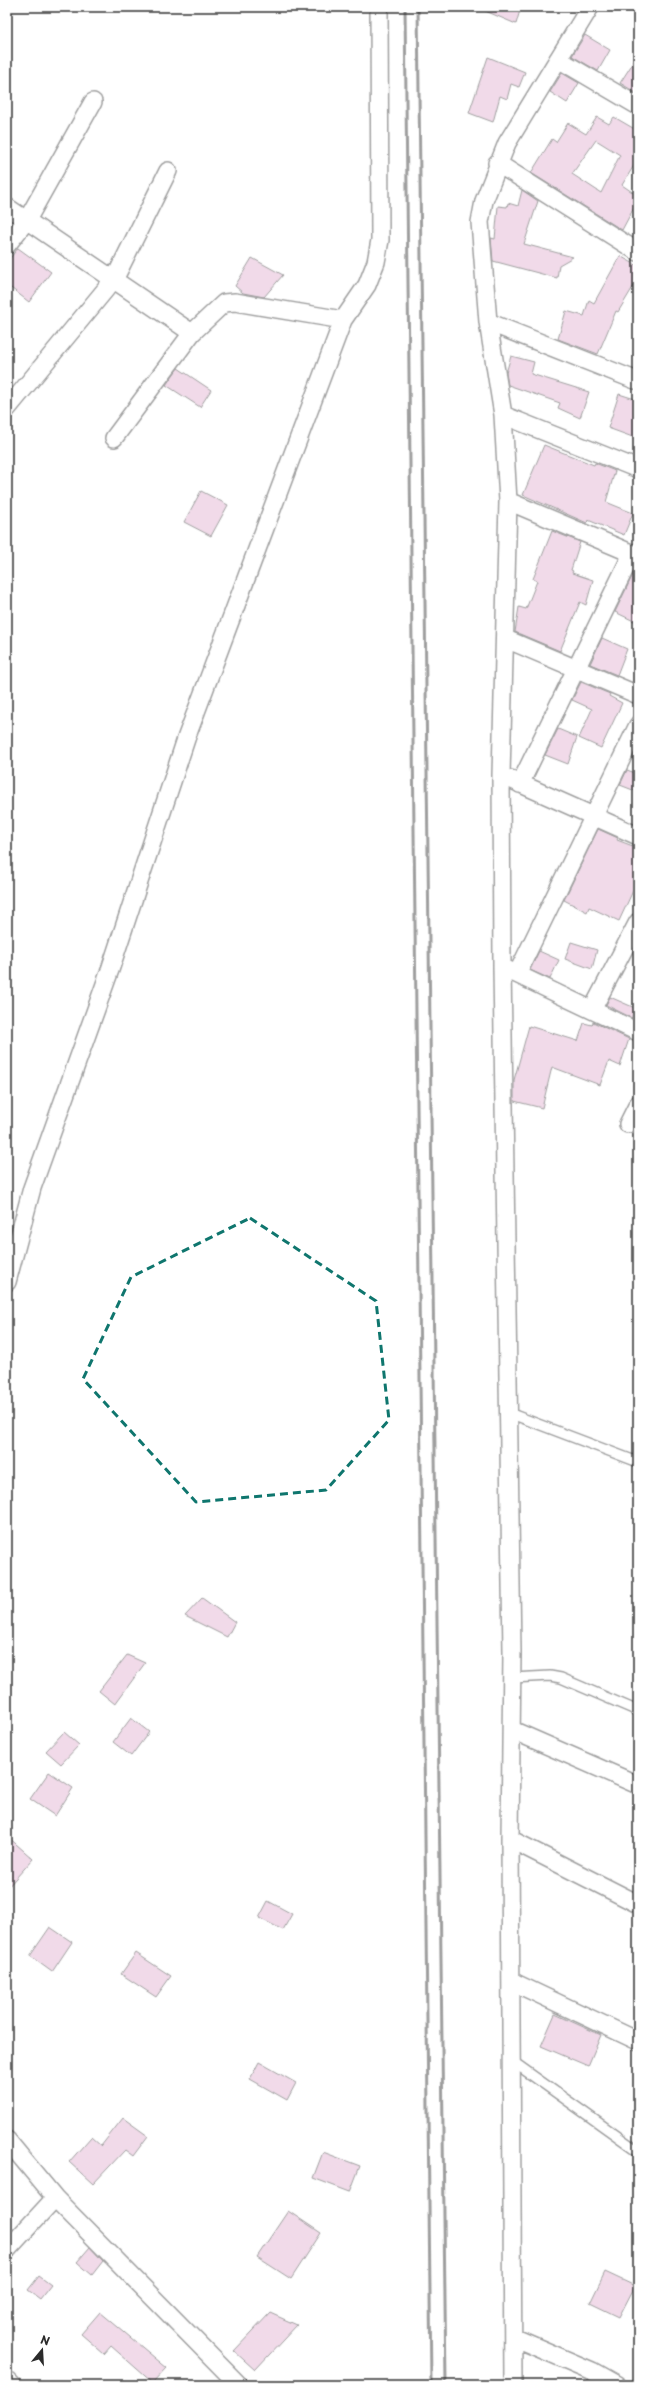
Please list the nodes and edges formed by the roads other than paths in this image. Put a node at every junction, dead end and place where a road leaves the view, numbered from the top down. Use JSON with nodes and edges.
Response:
{"nodes":[{"id":1,"x":379,"y":7,"type":"edge"},
{"id":2,"x":590,"y":7,"type":"edge"},
{"id":3,"x":558,"y":59,"type":"junction"},
{"id":4,"x":92,"y":102,"type":"dead end"},
{"id":5,"x":638,"y":106,"type":"edge"},
{"id":6,"x":497,"y":164,"type":"junction"},
{"id":7,"x":168,"y":171,"type":"dead end"},
{"id":8,"x":7,"y":207,"type":"edge"},
{"id":9,"x":27,"y":220,"type":"junction"},
{"id":10,"x":7,"y":245,"type":"edge"},
{"id":11,"x":638,"y":252,"type":"edge"},
{"id":12,"x":115,"y":278,"type":"junction"},
{"id":13,"x":343,"y":320,"type":"junction"},
{"id":14,"x":488,"y":322,"type":"junction"},
{"id":15,"x":192,"y":333,"type":"junction"},
{"id":16,"x":635,"y":380,"type":"dead end"},
{"id":17,"x":7,"y":409,"type":"edge"},
{"id":18,"x":503,"y":415,"type":"junction"},
{"id":19,"x":114,"y":438,"type":"dead end"},
{"id":20,"x":638,"y":469,"type":"edge"},
{"id":21,"x":508,"y":501,"type":"junction"},
{"id":22,"x":635,"y":555,"type":"edge"},
{"id":23,"x":506,"y":639,"type":"junction"},
{"id":24,"x":576,"y":669,"type":"junction"},
{"id":25,"x":638,"y":696,"type":"edge"},
{"id":26,"x":638,"y":724,"type":"edge"},
{"id":27,"x":501,"y":775,"type":"junction"},
{"id":28,"x":520,"y":784,"type":"junction"},
{"id":29,"x":594,"y":816,"type":"junction"},
{"id":30,"x":638,"y":836,"type":"edge"},
{"id":31,"x":638,"y":922,"type":"edge"},
{"id":32,"x":502,"y":967,"type":"junction"},
{"id":33,"x":517,"y":974,"type":"junction"},
{"id":34,"x":592,"y":1010,"type":"junction"},
{"id":35,"x":638,"y":1032,"type":"edge"},
{"id":36,"x":638,"y":1104,"type":"edge"},
{"id":37,"x":628,"y":1124,"type":"dead end"},
{"id":38,"x":7,"y":1282,"type":"edge"},
{"id":39,"x":509,"y":1413,"type":"junction"},
{"id":40,"x":638,"y":1462,"type":"edge"},
{"id":41,"x":512,"y":1678,"type":"junction"},
{"id":42,"x":638,"y":1711,"type":"edge"},
{"id":43,"x":512,"y":1730,"type":"junction"},
{"id":44,"x":638,"y":1785,"type":"edge"},
{"id":45,"x":510,"y":1839,"type":"junction"},
{"id":46,"x":638,"y":1904,"type":"edge"},
{"id":47,"x":511,"y":1981,"type":"junction"},
{"id":48,"x":638,"y":2041,"type":"edge"},
{"id":49,"x":512,"y":2061,"type":"junction"},
{"id":50,"x":7,"y":2140,"type":"edge"},
{"id":51,"x":638,"y":2151,"type":"edge"},
{"id":52,"x":56,"y":2198,"type":"junction"},
{"id":53,"x":7,"y":2250,"type":"edge"},
{"id":54,"x":512,"y":2338,"type":"junction"},
{"id":55,"x":7,"y":2380,"type":"edge"},
{"id":56,"x":11,"y":2385,"type":"edge"},
{"id":57,"x":239,"y":2385,"type":"edge"},
{"id":58,"x":513,"y":2385,"type":"edge"},
{"id":59,"x":617,"y":2385,"type":"edge"}],
"edges":[{"from":1,"to":13,"type":"street"},
{"from":2,"to":3,"type":"street"},
{"from":3,"to":5,"type":"street"},
{"from":3,"to":6,"type":"street"},
{"from":4,"to":9,"type":"street"},
{"from":6,"to":11,"type":"street"},
{"from":6,"to":14,"type":"street"},
{"from":7,"to":12,"type":"street"},
{"from":8,"to":9,"type":"street"},
{"from":9,"to":10,"type":"street"},
{"from":9,"to":12,"type":"street"},
{"from":12,"to":15,"type":"street"},
{"from":12,"to":17,"type":"street"},
{"from":13,"to":15,"type":"street"},
{"from":13,"to":38,"type":"street"},
{"from":14,"to":16,"type":"street"},
{"from":14,"to":18,"type":"street"},
{"from":15,"to":19,"type":"street"},
{"from":18,"to":20,"type":"street"},
{"from":18,"to":21,"type":"street"},
{"from":21,"to":22,"type":"street"},
{"from":21,"to":23,"type":"street"},
{"from":22,"to":24,"type":"street"},
{"from":23,"to":24,"type":"street"},
{"from":23,"to":27,"type":"street"},
{"from":24,"to":25,"type":"street"},
{"from":24,"to":28,"type":"street"},
{"from":26,"to":29,"type":"street"},
{"from":27,"to":28,"type":"street"},
{"from":27,"to":32,"type":"street"},
{"from":28,"to":29,"type":"street"},
{"from":29,"to":30,"type":"street"},
{"from":29,"to":33,"type":"street"},
{"from":31,"to":34,"type":"street"},
{"from":32,"to":33,"type":"street"},
{"from":32,"to":39,"type":"street"},
{"from":33,"to":34,"type":"street"},
{"from":34,"to":35,"type":"street"},
{"from":36,"to":37,"type":"street"},
{"from":39,"to":40,"type":"lane"},
{"from":39,"to":41,"type":"street"},
{"from":41,"to":42,"type":"lane"},
{"from":41,"to":43,"type":"street"},
{"from":43,"to":44,"type":"street"},
{"from":43,"to":45,"type":"street"},
{"from":45,"to":46,"type":"street"},
{"from":45,"to":47,"type":"street"},
{"from":47,"to":48,"type":"street"},
{"from":47,"to":49,"type":"street"},
{"from":49,"to":51,"type":"lane"},
{"from":49,"to":54,"type":"street"},
{"from":50,"to":52,"type":"street"},
{"from":52,"to":53,"type":"street"},
{"from":52,"to":57,"type":"street"},
{"from":54,"to":58,"type":"street"},
{"from":54,"to":59,"type":"street"},
{"from":55,"to":56,"type":"street"}]}
